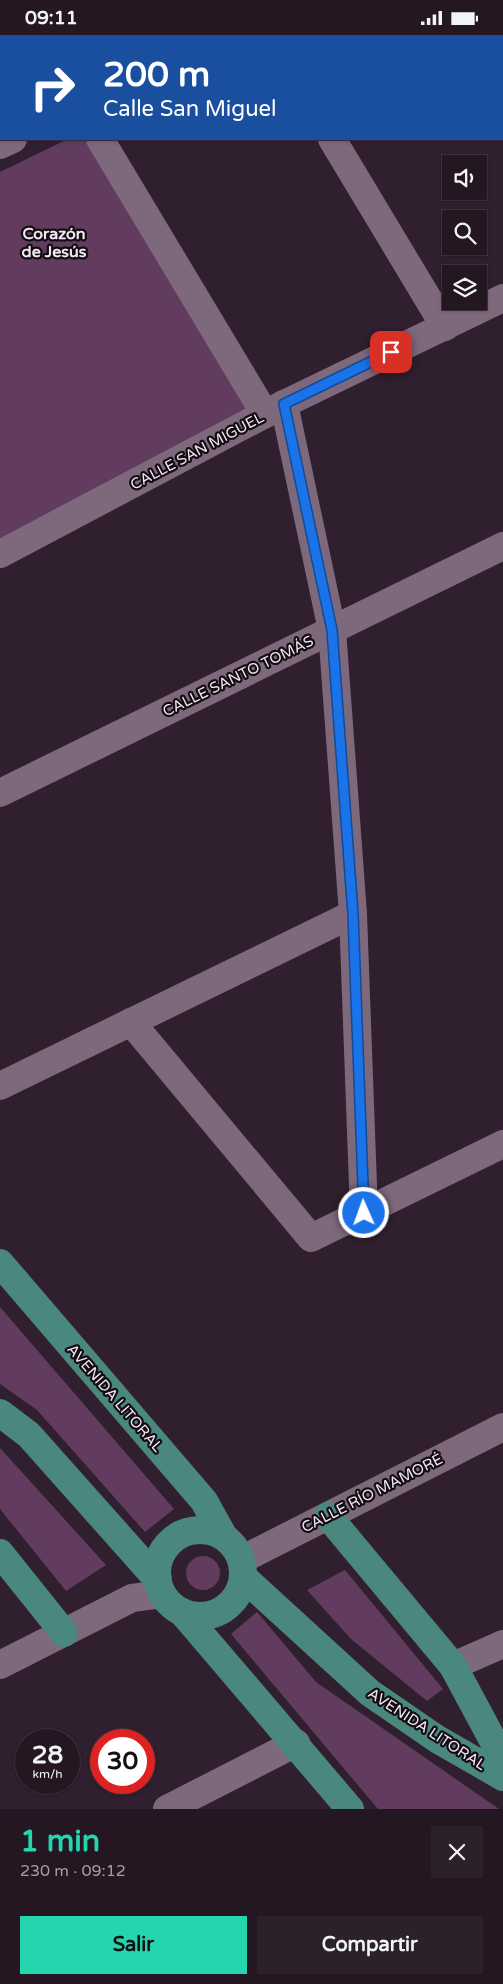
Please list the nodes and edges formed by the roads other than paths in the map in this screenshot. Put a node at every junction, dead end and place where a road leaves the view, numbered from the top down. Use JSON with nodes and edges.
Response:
{"nodes":[{"id":1,"x":101,"y":140,"type":"edge"},
{"id":2,"x":333,"y":140,"type":"edge"},
{"id":3,"x":503,"y":298,"type":"edge"},
{"id":4,"x":445,"y":327,"type":"junction"},
{"id":5,"x":275,"y":409,"type":"junction"},
{"id":6,"x":503,"y":546,"type":"edge"},
{"id":7,"x":0,"y":555,"type":"edge"},
{"id":8,"x":332,"y":630,"type":"junction"},
{"id":9,"x":0,"y":793,"type":"edge"},
{"id":10,"x":353,"y":914,"type":"junction"},
{"id":11,"x":131,"y":1022,"type":"junction"},
{"id":12,"x":0,"y":1086,"type":"edge"},
{"id":13,"x":503,"y":1144,"type":"edge"},
{"id":14,"x":364,"y":1213,"type":"junction"},
{"id":15,"x":0,"y":1263,"type":"edge"},
{"id":16,"x":0,"y":1413,"type":"edge"},
{"id":17,"x":503,"y":1427,"type":"edge"},
{"id":18,"x":328,"y":1516,"type":"junction"},
{"id":19,"x":224,"y":1537,"type":"junction"},
{"id":20,"x":0,"y":1553,"type":"edge"},
{"id":21,"x":242,"y":1568,"type":"junction"},
{"id":22,"x":160,"y":1587,"type":"junction"},
{"id":23,"x":182,"y":1612,"type":"junction"},
{"id":24,"x":64,"y":1633,"type":"junction"},
{"id":25,"x":503,"y":1644,"type":"edge"},
{"id":26,"x":0,"y":1665,"type":"edge"},
{"id":27,"x":453,"y":1666,"type":"junction"},
{"id":28,"x":296,"y":1743,"type":"junction"},
{"id":29,"x":503,"y":1759,"type":"edge"},
{"id":30,"x":503,"y":1777,"type":"edge"},
{"id":31,"x":167,"y":1809,"type":"edge"},
{"id":32,"x":350,"y":1809,"type":"edge"}],
"edges":[{"from":1,"to":5,"type":"street"},
{"from":2,"to":4,"type":"street"},
{"from":3,"to":4,"type":"street","name":"CALLE SAN MIGUEL"},
{"from":4,"to":5,"type":"street","name":"CALLE SAN MIGUEL"},
{"from":5,"to":7,"type":"street","name":"CALLE SAN MIGUEL"},
{"from":5,"to":8,"type":"street"},
{"from":6,"to":8,"type":"street","name":"CALLE SANTO TOMÁS"},
{"from":8,"to":9,"type":"street","name":"CALLE SANTO TOMÁS"},
{"from":8,"to":10,"type":"street"},
{"from":10,"to":11,"type":"street"},
{"from":10,"to":14,"type":"street"},
{"from":11,"to":12,"type":"street"},
{"from":11,"to":14,"type":"street"},
{"from":13,"to":14,"type":"street"},
{"from":15,"to":19,"type":"main road","name":"AVENIDA LITORAL"},
{"from":16,"to":22,"type":"main road"},
{"from":17,"to":18,"type":"street","name":"CALLE RÍO MAMORÉ"},
{"from":18,"to":21,"type":"street","name":"CALLE RÍO MAMORÉ"},
{"from":18,"to":27,"type":"main road"},
{"from":19,"to":21,"type":"main road"},
{"from":19,"to":22,"type":"main road"},
{"from":20,"to":24,"type":"main road"},
{"from":21,"to":23,"type":"main road"},
{"from":21,"to":30,"type":"main road","name":"AVENIDA LITORAL"},
{"from":22,"to":23,"type":"main road"},
{"from":22,"to":24,"type":"street"},
{"from":23,"to":28,"type":"main road"},
{"from":24,"to":26,"type":"street"},
{"from":25,"to":27,"type":"street"},
{"from":27,"to":29,"type":"main road"},
{"from":28,"to":31,"type":"street"},
{"from":28,"to":32,"type":"main road"}]}
